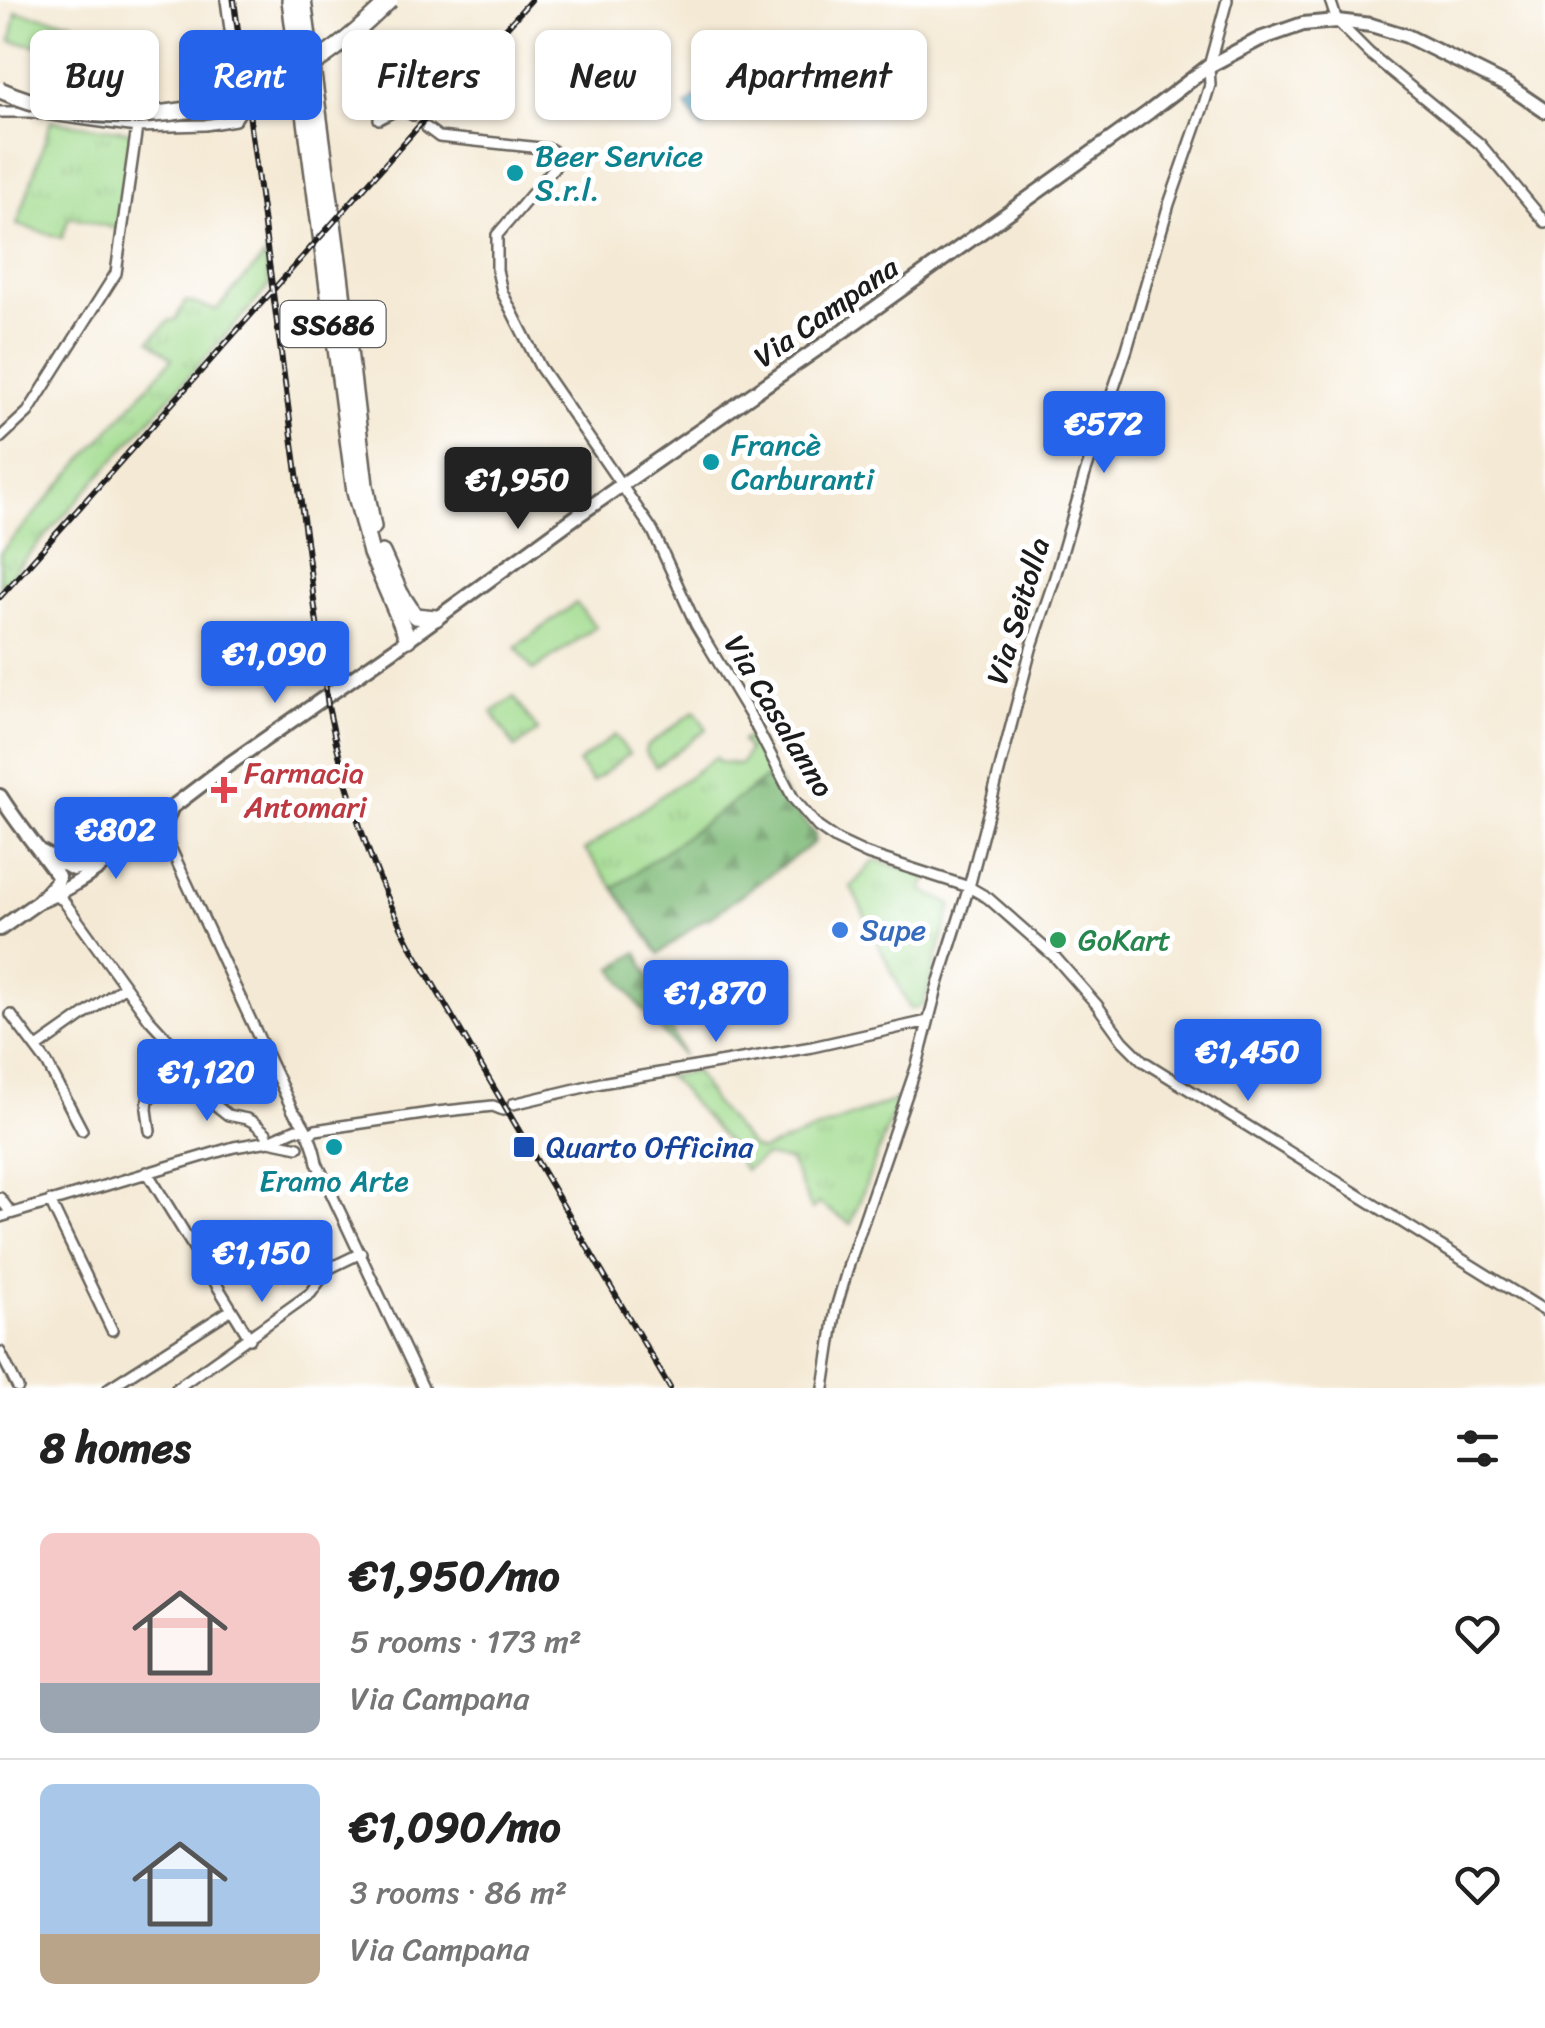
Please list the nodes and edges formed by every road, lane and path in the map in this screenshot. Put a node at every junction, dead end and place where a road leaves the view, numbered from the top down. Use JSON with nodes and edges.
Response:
{"nodes":[{"id":1,"x":226,"y":0,"type":"edge"},
{"id":2,"x":390,"y":0,"type":"edge"},
{"id":3,"x":1227,"y":0,"type":"edge"},
{"id":4,"x":1330,"y":0,"type":"edge"},
{"id":5,"x":301,"y":2,"type":"edge"},
{"id":6,"x":1337,"y":22,"type":"junction"},
{"id":7,"x":1209,"y":66,"type":"junction"},
{"id":8,"x":0,"y":90,"type":"edge"},
{"id":9,"x":1545,"y":111,"type":"edge"},
{"id":10,"x":0,"y":112,"type":"edge"},
{"id":11,"x":30,"y":112,"type":"edge"},
{"id":12,"x":78,"y":120,"type":"edge"},
{"id":13,"x":137,"y":127,"type":"junction"},
{"id":14,"x":427,"y":128,"type":"tunnel mouth"},
{"id":15,"x":1545,"y":222,"type":"edge"},
{"id":16,"x":0,"y":438,"type":"edge"},
{"id":17,"x":622,"y":485,"type":"junction"},
{"id":18,"x":415,"y":616,"type":"junction"},
{"id":19,"x":436,"y":618,"type":"junction"},
{"id":20,"x":412,"y":636,"type":"junction"},
{"id":21,"x":0,"y":796,"type":"edge"},
{"id":22,"x":154,"y":830,"type":"junction"},
{"id":23,"x":64,"y":882,"type":"junction"},
{"id":24,"x":969,"y":887,"type":"junction"},
{"id":25,"x":0,"y":930,"type":"edge"},
{"id":26,"x":125,"y":986,"type":"junction"},
{"id":27,"x":11,"y":1015,"type":"dead end"},
{"id":28,"x":928,"y":1021,"type":"junction"},
{"id":29,"x":37,"y":1048,"type":"junction"},
{"id":30,"x":198,"y":1075,"type":"junction"},
{"id":31,"x":82,"y":1130,"type":"dead end"},
{"id":32,"x":150,"y":1131,"type":"dead end"},
{"id":33,"x":302,"y":1132,"type":"junction"},
{"id":34,"x":269,"y":1141,"type":"junction"},
{"id":35,"x":297,"y":1146,"type":"junction"},
{"id":36,"x":316,"y":1162,"type":"junction"},
{"id":37,"x":147,"y":1172,"type":"junction"},
{"id":38,"x":0,"y":1198,"type":"edge"},
{"id":39,"x":50,"y":1202,"type":"junction"},
{"id":40,"x":6,"y":1215,"type":"edge"},
{"id":41,"x":361,"y":1254,"type":"junction"},
{"id":42,"x":1545,"y":1311,"type":"edge"},
{"id":43,"x":226,"y":1313,"type":"dead end"},
{"id":44,"x":112,"y":1330,"type":"dead end"},
{"id":45,"x":250,"y":1338,"type":"junction"},
{"id":46,"x":0,"y":1352,"type":"edge"},
{"id":47,"x":18,"y":1388,"type":"edge"},
{"id":48,"x":109,"y":1388,"type":"edge"},
{"id":49,"x":177,"y":1388,"type":"edge"},
{"id":50,"x":423,"y":1388,"type":"edge"},
{"id":51,"x":824,"y":1388,"type":"edge"}],
"edges":[{"from":1,"to":13,"type":"street"},
{"from":2,"to":8,"type":"highway","bridge":true},
{"from":3,"to":7,"type":"street","name":"Via Seitolla"},
{"from":4,"to":6,"type":"street"},
{"from":5,"to":18,"type":"highway","number":"SS686"},
{"from":5,"to":20,"type":"highway","number":"SS686"},
{"from":6,"to":7,"type":"main road","name":"Via Campana"},
{"from":6,"to":9,"type":"main road","name":"Via Campana"},
{"from":6,"to":15,"type":"street"},
{"from":7,"to":17,"type":"main road","name":"Via Campana"},
{"from":7,"to":24,"type":"street","name":"Via Seitolla"},
{"from":10,"to":11,"type":"street"},
{"from":12,"to":13,"type":"street"},
{"from":13,"to":16,"type":"street"},
{"from":14,"to":17,"type":"street","name":"Via Casalanno"},
{"from":17,"to":19,"type":"main road","name":"Via Campana"},
{"from":17,"to":24,"type":"street","name":"Via Casalanno"},
{"from":18,"to":19,"type":"highway"},
{"from":18,"to":20,"type":"highway"},
{"from":19,"to":20,"type":"main road","name":"Via Campana"},
{"from":20,"to":22,"type":"main road","name":"Via Campana"},
{"from":21,"to":23,"type":"main road"},
{"from":22,"to":23,"type":"main road"},
{"from":22,"to":33,"type":"street"},
{"from":23,"to":25,"type":"main road"},
{"from":23,"to":26,"type":"street"},
{"from":24,"to":28,"type":"street","name":"Via Seitolla"},
{"from":24,"to":42,"type":"street","name":"Via Casalanno"},
{"from":26,"to":29,"type":"street"},
{"from":26,"to":30,"type":"street"},
{"from":27,"to":29,"type":"street"},
{"from":28,"to":33,"type":"street"},
{"from":28,"to":51,"type":"street","name":"Via Seitolla"},
{"from":29,"to":31,"type":"street"},
{"from":30,"to":32,"type":"street"},
{"from":30,"to":34,"type":"street"},
{"from":33,"to":34,"type":"street"},
{"from":33,"to":35,"type":"street"},
{"from":33,"to":35,"type":"street"},
{"from":33,"to":36,"type":"street"},
{"from":34,"to":35,"type":"street"},
{"from":34,"to":37,"type":"street"},
{"from":35,"to":36,"type":"street"},
{"from":36,"to":41,"type":"street"},
{"from":37,"to":39,"type":"street"},
{"from":37,"to":45,"type":"street"},
{"from":38,"to":40,"type":"street"},
{"from":39,"to":40,"type":"street"},
{"from":39,"to":44,"type":"street"},
{"from":41,"to":45,"type":"street"},
{"from":41,"to":50,"type":"street"},
{"from":43,"to":48,"type":"street"},
{"from":45,"to":49,"type":"street"},
{"from":46,"to":47,"type":"street"}]}
